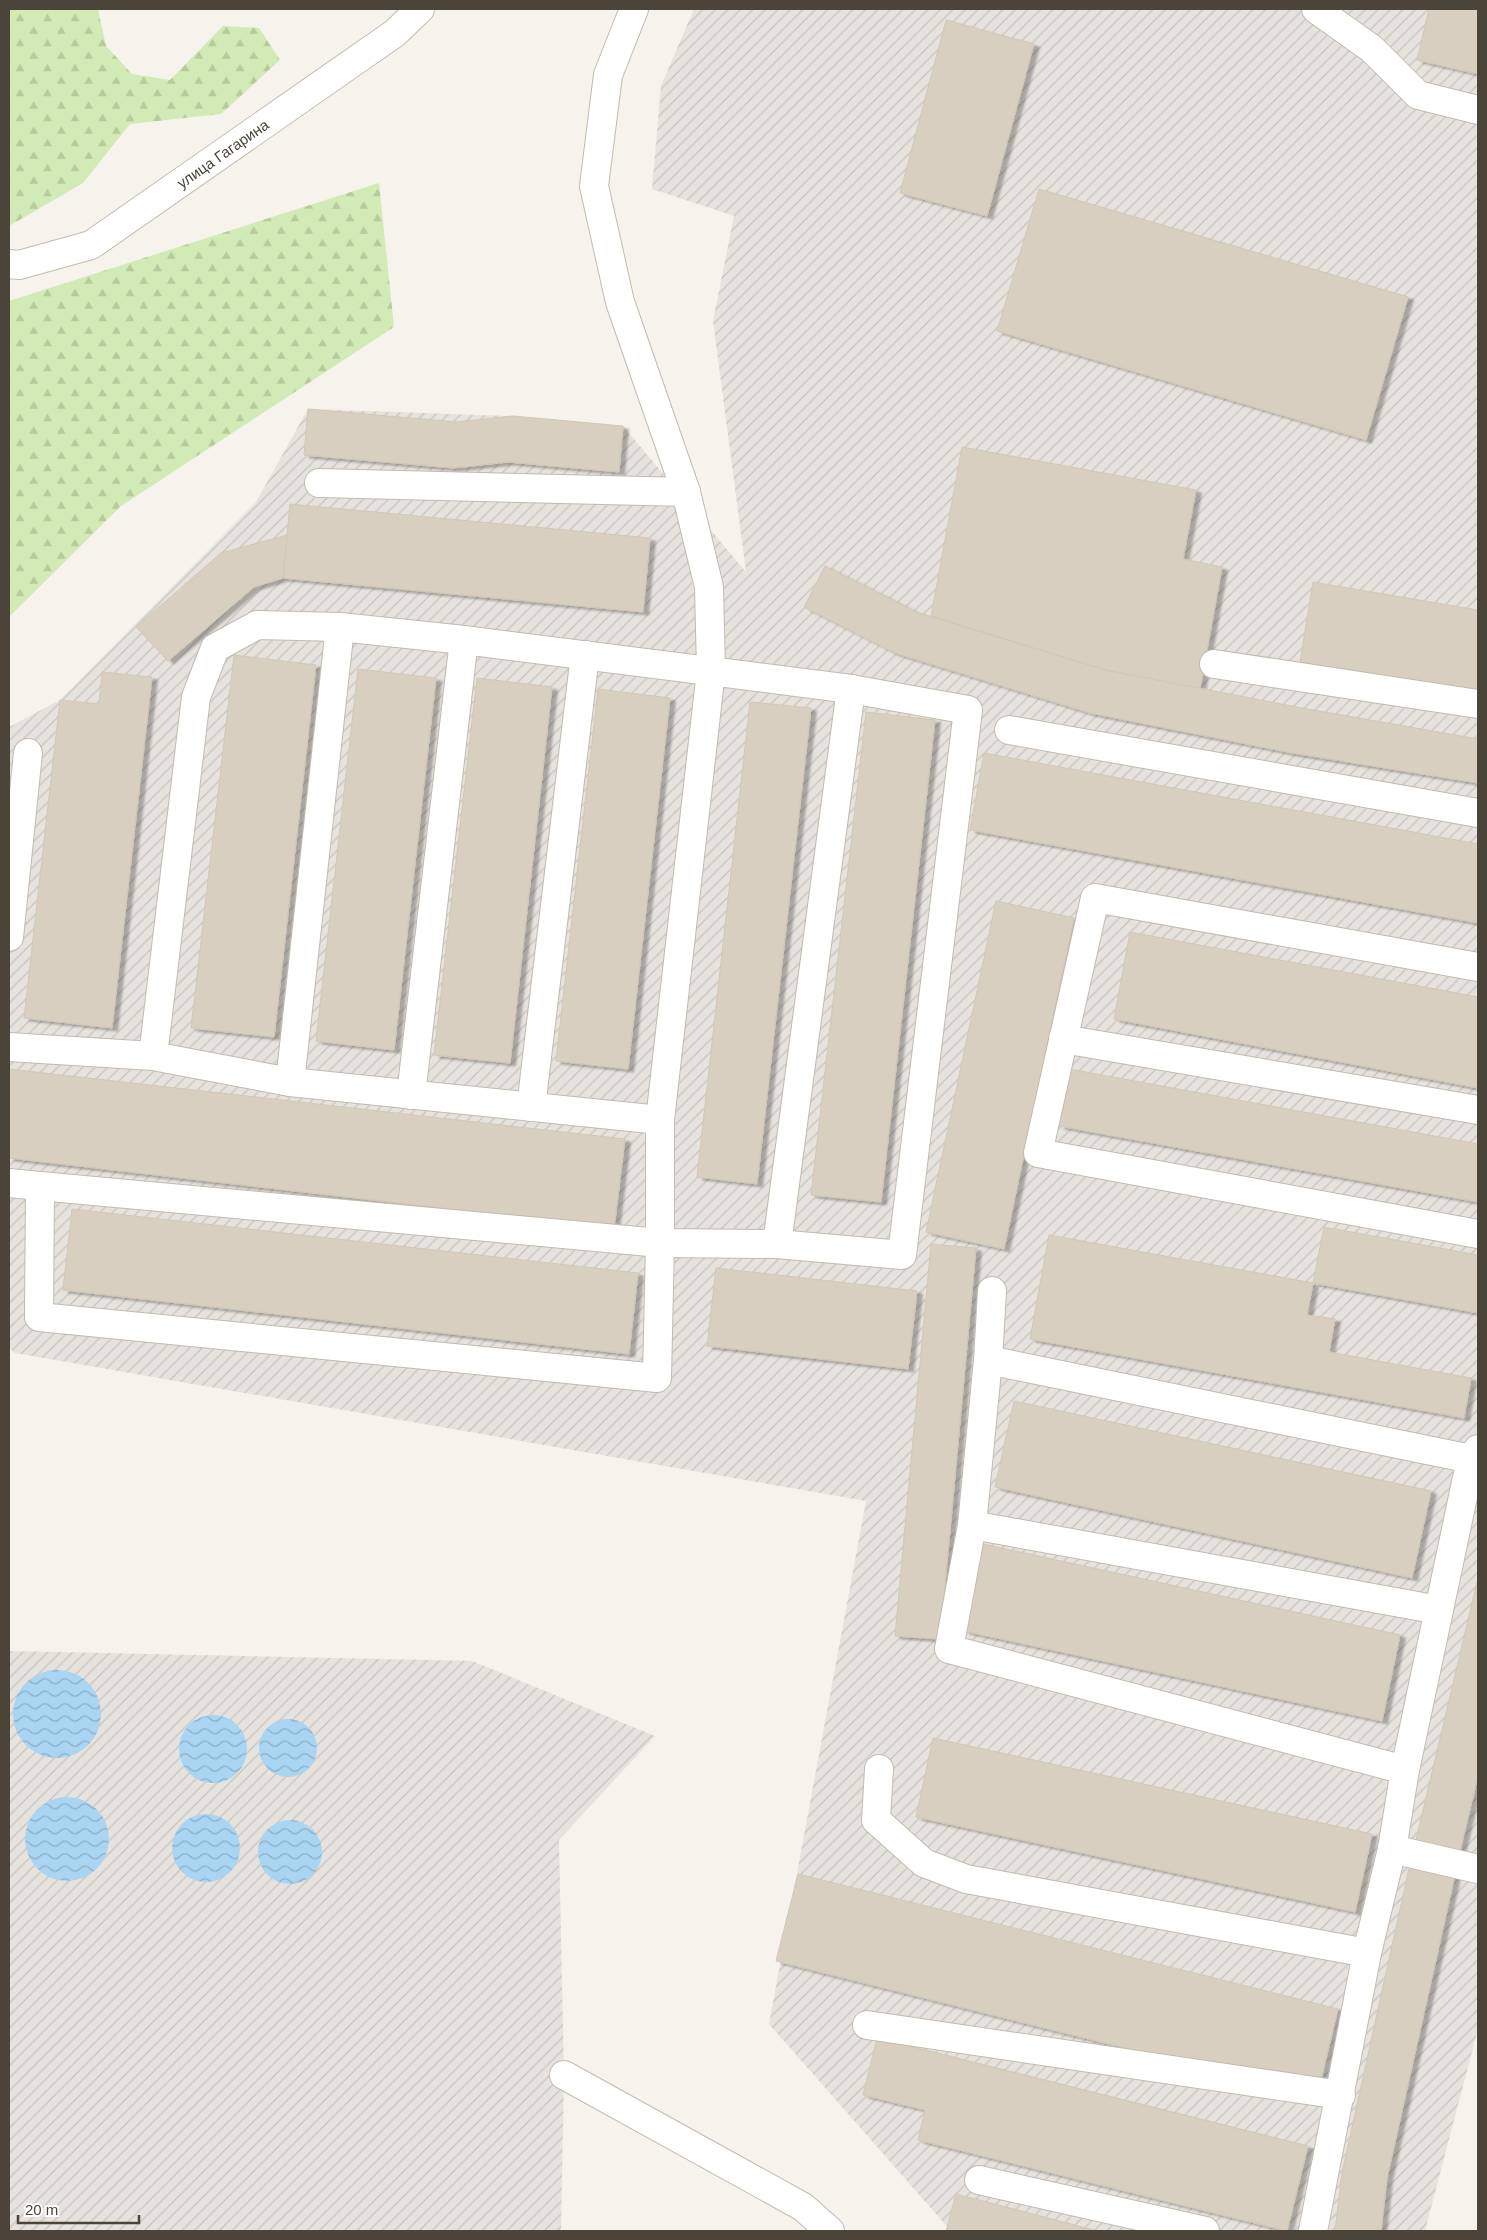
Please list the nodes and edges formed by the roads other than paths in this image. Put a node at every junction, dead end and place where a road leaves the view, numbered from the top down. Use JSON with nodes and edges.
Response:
{"nodes":[{"id":1,"x":420,"y":9,"type":"edge"},
{"id":2,"x":634,"y":9,"type":"edge"},
{"id":3,"x":1316,"y":9,"type":"edge"},
{"id":4,"x":1478,"y":110,"type":"edge"},
{"id":5,"x":14,"y":265,"type":"edge"},
{"id":6,"x":319,"y":483,"type":"dead end"},
{"id":7,"x":686,"y":492,"type":"junction"},
{"id":8,"x":340,"y":627,"type":"junction"},
{"id":9,"x":464,"y":640,"type":"junction"},
{"id":10,"x":585,"y":655,"type":"junction"},
{"id":11,"x":1214,"y":664,"type":"dead end"},
{"id":12,"x":711,"y":671,"type":"junction"},
{"id":13,"x":851,"y":689,"type":"junction"},
{"id":14,"x":1478,"y":704,"type":"edge"},
{"id":15,"x":1009,"y":730,"type":"dead end"},
{"id":16,"x":28,"y":753,"type":"dead end"},
{"id":17,"x":1478,"y":813,"type":"edge"},
{"id":18,"x":9,"y":937,"type":"edge"},
{"id":19,"x":1478,"y":967,"type":"edge"},
{"id":20,"x":1063,"y":1039,"type":"junction"},
{"id":21,"x":9,"y":1047,"type":"edge"},
{"id":22,"x":152,"y":1056,"type":"junction"},
{"id":23,"x":290,"y":1082,"type":"junction"},
{"id":24,"x":412,"y":1095,"type":"junction"},
{"id":25,"x":531,"y":1107,"type":"junction"},
{"id":26,"x":1478,"y":1110,"type":"edge"},
{"id":27,"x":660,"y":1120,"type":"junction"},
{"id":28,"x":9,"y":1183,"type":"edge"},
{"id":29,"x":40,"y":1186,"type":"junction"},
{"id":30,"x":1478,"y":1234,"type":"edge"},
{"id":31,"x":660,"y":1243,"type":"junction"},
{"id":32,"x":777,"y":1244,"type":"junction"},
{"id":33,"x":992,"y":1292,"type":"dead end"},
{"id":34,"x":988,"y":1360,"type":"junction"},
{"id":35,"x":1475,"y":1454,"type":"edge"},
{"id":36,"x":972,"y":1525,"type":"junction"},
{"id":37,"x":1439,"y":1610,"type":"junction"},
{"id":38,"x":879,"y":1770,"type":"dead end"},
{"id":39,"x":1405,"y":1770,"type":"junction"},
{"id":40,"x":1392,"y":1849,"type":"junction"},
{"id":41,"x":1478,"y":1869,"type":"edge"},
{"id":42,"x":1368,"y":1953,"type":"junction"},
{"id":43,"x":868,"y":2025,"type":"dead end"},
{"id":44,"x":564,"y":2075,"type":"dead end"},
{"id":45,"x":1341,"y":2095,"type":"junction"},
{"id":46,"x":979,"y":2180,"type":"dead end"},
{"id":47,"x":830,"y":2231,"type":"edge"},
{"id":48,"x":1205,"y":2231,"type":"edge"},
{"id":49,"x":1314,"y":2231,"type":"edge"}],
"edges":[{"from":1,"to":5,"type":"street","name":"улица Гагарина"},
{"from":2,"to":7,"type":"street"},
{"from":3,"to":4,"type":"street"},
{"from":6,"to":7,"type":"street"},
{"from":7,"to":12,"type":"street"},
{"from":8,"to":9,"type":"street"},
{"from":8,"to":22,"type":"street"},
{"from":8,"to":23,"type":"street"},
{"from":9,"to":10,"type":"street"},
{"from":9,"to":24,"type":"street"},
{"from":10,"to":12,"type":"street"},
{"from":10,"to":25,"type":"street"},
{"from":11,"to":14,"type":"street"},
{"from":12,"to":13,"type":"street"},
{"from":12,"to":27,"type":"street"},
{"from":13,"to":32,"type":"street"},
{"from":13,"to":32,"type":"street"},
{"from":15,"to":17,"type":"street"},
{"from":16,"to":18,"type":"street"},
{"from":19,"to":20,"type":"street"},
{"from":20,"to":26,"type":"street"},
{"from":20,"to":30,"type":"street"},
{"from":21,"to":22,"type":"street"},
{"from":22,"to":23,"type":"street"},
{"from":23,"to":24,"type":"street"},
{"from":24,"to":25,"type":"street"},
{"from":25,"to":27,"type":"street"},
{"from":27,"to":31,"type":"street"},
{"from":28,"to":29,"type":"street"},
{"from":29,"to":31,"type":"street"},
{"from":29,"to":31,"type":"street"},
{"from":31,"to":32,"type":"street"},
{"from":33,"to":34,"type":"street"},
{"from":34,"to":35,"type":"street"},
{"from":34,"to":36,"type":"street"},
{"from":35,"to":37,"type":"street"},
{"from":36,"to":37,"type":"street"},
{"from":36,"to":39,"type":"street"},
{"from":37,"to":39,"type":"street"},
{"from":38,"to":42,"type":"street"},
{"from":39,"to":40,"type":"street"},
{"from":40,"to":41,"type":"street"},
{"from":40,"to":42,"type":"street"},
{"from":42,"to":45,"type":"street"},
{"from":43,"to":45,"type":"street"},
{"from":44,"to":47,"type":"street"},
{"from":45,"to":49,"type":"street"},
{"from":46,"to":48,"type":"street"}]}
